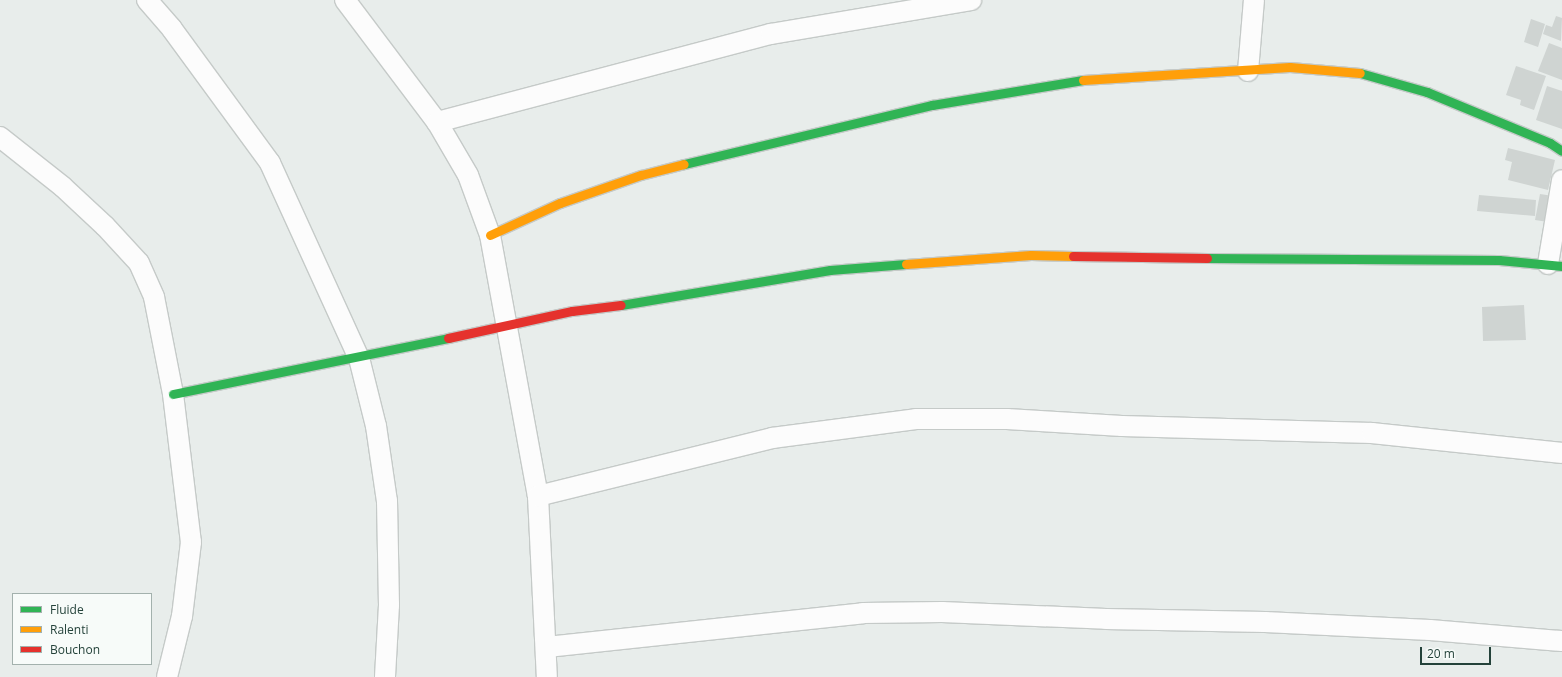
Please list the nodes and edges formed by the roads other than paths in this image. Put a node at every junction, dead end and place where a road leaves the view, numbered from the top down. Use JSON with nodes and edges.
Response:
{"nodes":[{"id":1,"x":147,"y":0,"type":"edge"},
{"id":2,"x":345,"y":0,"type":"edge"},
{"id":3,"x":971,"y":0,"type":"edge"},
{"id":4,"x":1254,"y":0,"type":"edge"},
{"id":5,"x":1248,"y":71,"type":"junction"},
{"id":6,"x":437,"y":122,"type":"junction"},
{"id":7,"x":0,"y":137,"type":"edge"},
{"id":8,"x":1562,"y":151,"type":"edge"},
{"id":9,"x":1562,"y":180,"type":"edge"},
{"id":10,"x":490,"y":235,"type":"junction"},
{"id":11,"x":1555,"y":265,"type":"edge"},
{"id":12,"x":509,"y":326,"type":"junction"},
{"id":13,"x":359,"y":358,"type":"junction"},
{"id":14,"x":173,"y":394,"type":"junction"},
{"id":15,"x":1562,"y":452,"type":"edge"},
{"id":16,"x":538,"y":496,"type":"junction"},
{"id":17,"x":1562,"y":641,"type":"edge"},
{"id":18,"x":547,"y":647,"type":"junction"},
{"id":19,"x":167,"y":677,"type":"edge"},
{"id":20,"x":385,"y":677,"type":"edge"},
{"id":21,"x":547,"y":677,"type":"edge"}],
"edges":[{"from":1,"to":13,"type":"street"},
{"from":2,"to":6,"type":"street"},
{"from":3,"to":6,"type":"street"},
{"from":4,"to":5,"type":"street"},
{"from":5,"to":8,"type":"street"},
{"from":5,"to":10,"type":"street"},
{"from":6,"to":10,"type":"street"},
{"from":7,"to":14,"type":"street"},
{"from":9,"to":11,"type":"street"},
{"from":10,"to":12,"type":"street"},
{"from":11,"to":12,"type":"street"},
{"from":12,"to":13,"type":"street"},
{"from":12,"to":16,"type":"street"},
{"from":13,"to":14,"type":"street"},
{"from":13,"to":20,"type":"street"},
{"from":14,"to":19,"type":"street"},
{"from":15,"to":16,"type":"street"},
{"from":16,"to":18,"type":"street"},
{"from":17,"to":18,"type":"street"},
{"from":18,"to":21,"type":"street"}]}
